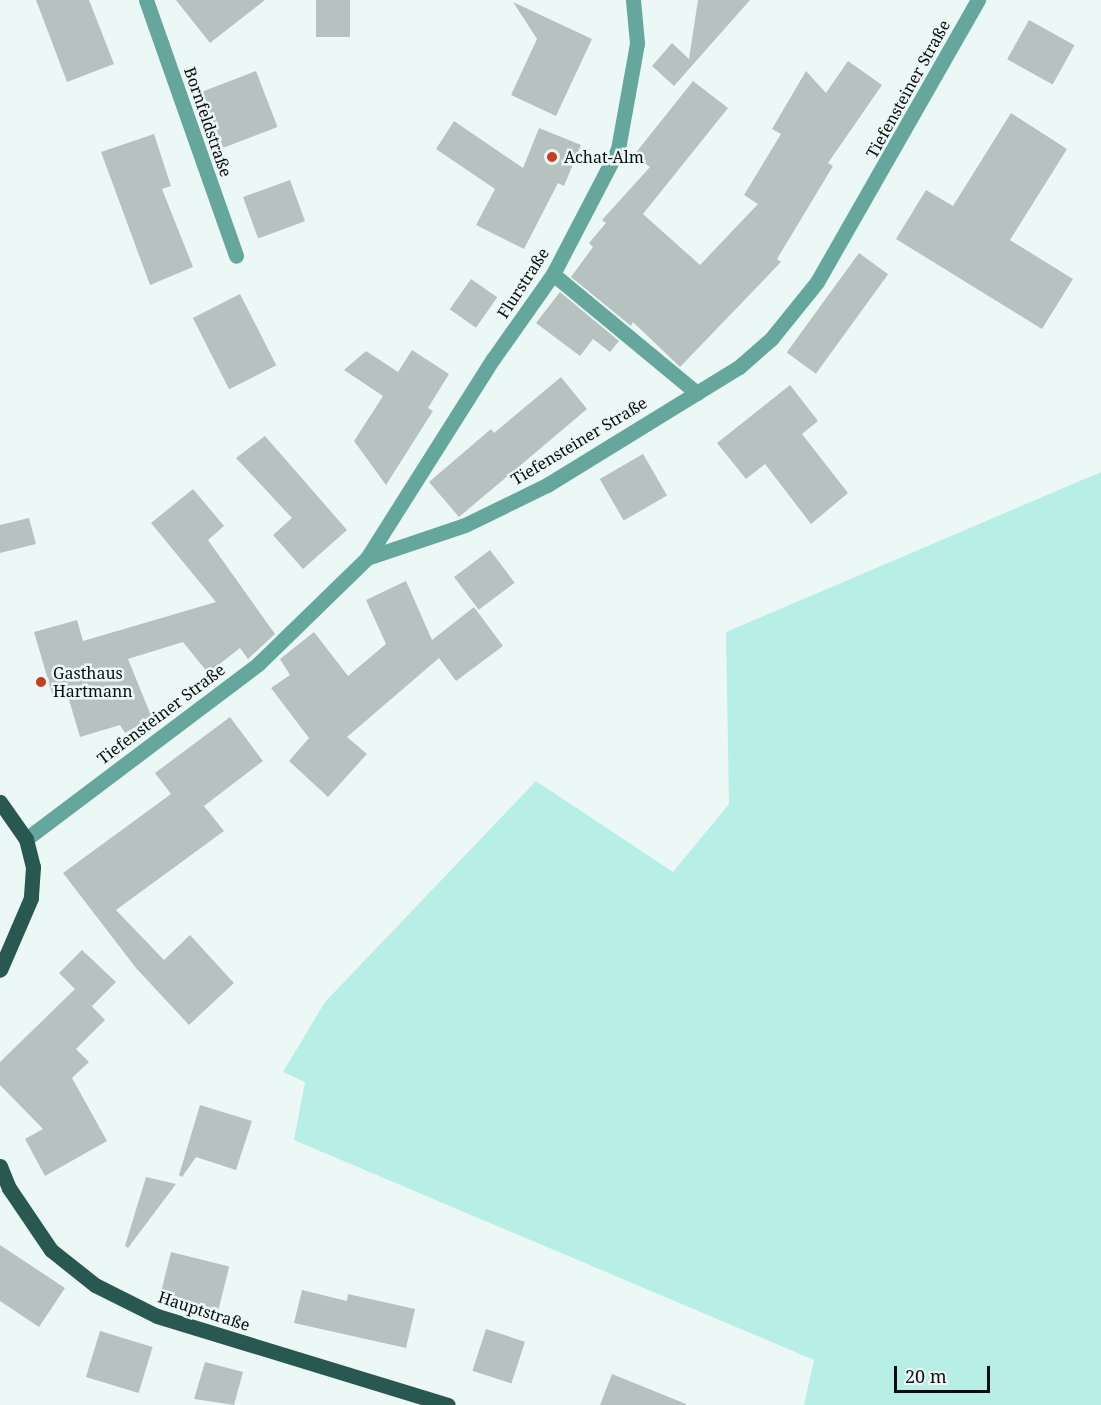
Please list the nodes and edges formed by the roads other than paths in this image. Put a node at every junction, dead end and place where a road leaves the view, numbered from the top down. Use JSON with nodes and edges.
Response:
{"nodes":[{"id":1,"x":146,"y":0,"type":"edge"},
{"id":2,"x":633,"y":0,"type":"edge"},
{"id":3,"x":978,"y":0,"type":"edge"},
{"id":4,"x":236,"y":256,"type":"dead end"},
{"id":5,"x":553,"y":274,"type":"junction"},
{"id":6,"x":697,"y":393,"type":"junction"},
{"id":7,"x":368,"y":558,"type":"junction"},
{"id":8,"x":0,"y":802,"type":"edge"},
{"id":9,"x":26,"y":839,"type":"junction"},
{"id":10,"x":0,"y":970,"type":"edge"},
{"id":11,"x":0,"y":1166,"type":"edge"},
{"id":12,"x":448,"y":1405,"type":"edge"}],
"edges":[{"from":1,"to":4,"type":"street","name":"Bornfeldstraße"},
{"from":2,"to":5,"type":"street","name":"Flurstraße"},
{"from":3,"to":6,"type":"street","name":"Tiefensteiner Straße"},
{"from":5,"to":6,"type":"street"},
{"from":5,"to":7,"type":"street","name":"Flurstraße"},
{"from":6,"to":7,"type":"street","name":"Tiefensteiner Straße"},
{"from":7,"to":9,"type":"street","name":"Tiefensteiner Straße"},
{"from":8,"to":9,"type":"main road"},
{"from":9,"to":10,"type":"main road"},
{"from":11,"to":12,"type":"main road","name":"Hauptstraße"}]}
